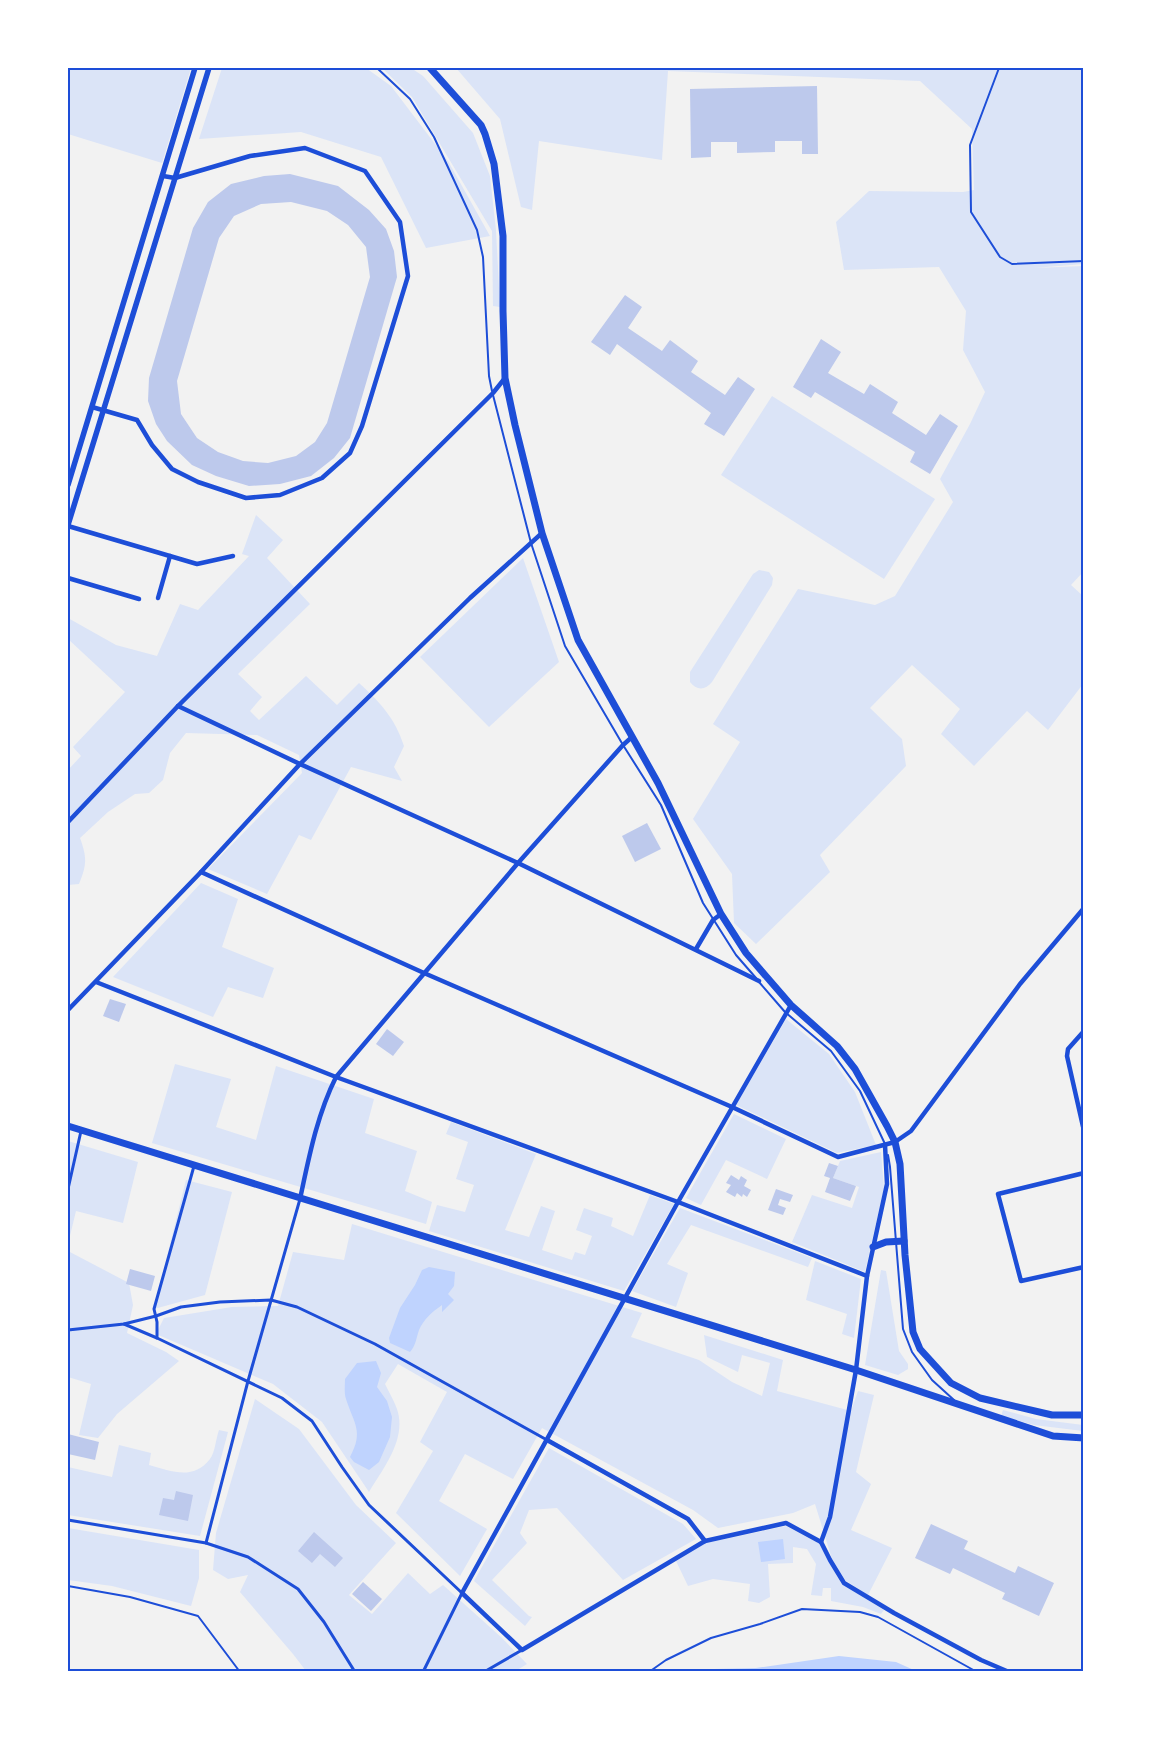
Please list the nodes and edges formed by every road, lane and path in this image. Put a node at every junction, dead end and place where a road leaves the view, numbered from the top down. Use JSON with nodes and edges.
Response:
{"nodes":[{"id":1,"x":196,"y":68,"type":"edge"},
{"id":2,"x":208,"y":68,"type":"edge"},
{"id":3,"x":377,"y":68,"type":"edge"},
{"id":4,"x":430,"y":68,"type":"edge"},
{"id":5,"x":999,"y":68,"type":"edge"},
{"id":6,"x":163,"y":176,"type":"junction"},
{"id":7,"x":175,"y":178,"type":"junction"},
{"id":8,"x":1084,"y":261,"type":"edge"},
{"id":9,"x":505,"y":378,"type":"junction"},
{"id":10,"x":493,"y":393,"type":"junction"},
{"id":11,"x":92,"y":407,"type":"junction"},
{"id":12,"x":103,"y":410,"type":"junction"},
{"id":13,"x":68,"y":485,"type":"edge"},
{"id":14,"x":68,"y":525,"type":"edge"},
{"id":15,"x":542,"y":533,"type":"junction"},
{"id":16,"x":531,"y":543,"type":"junction"},
{"id":17,"x":170,"y":556,"type":"junction"},
{"id":18,"x":234,"y":556,"type":"dead end"},
{"id":19,"x":68,"y":578,"type":"edge"},
{"id":20,"x":158,"y":598,"type":"dead end"},
{"id":21,"x":139,"y":599,"type":"dead end"},
{"id":22,"x":178,"y":706,"type":"junction"},
{"id":23,"x":632,"y":737,"type":"junction"},
{"id":24,"x":623,"y":745,"type":"junction"},
{"id":25,"x":300,"y":764,"type":"junction"},
{"id":26,"x":68,"y":822,"type":"edge"},
{"id":27,"x":518,"y":863,"type":"junction"},
{"id":28,"x":200,"y":872,"type":"junction"},
{"id":29,"x":1084,"y":908,"type":"edge"},
{"id":30,"x":721,"y":914,"type":"junction"},
{"id":31,"x":713,"y":920,"type":"junction"},
{"id":32,"x":696,"y":949,"type":"junction"},
{"id":33,"x":424,"y":973,"type":"junction"},
{"id":34,"x":759,"y":981,"type":"junction"},
{"id":35,"x":96,"y":982,"type":"junction"},
{"id":36,"x":791,"y":1005,"type":"junction"},
{"id":37,"x":68,"y":1010,"type":"edge"},
{"id":38,"x":785,"y":1012,"type":"junction"},
{"id":39,"x":1084,"y":1032,"type":"edge"},
{"id":40,"x":336,"y":1076,"type":"junction"},
{"id":41,"x":732,"y":1107,"type":"junction"},
{"id":42,"x":68,"y":1126,"type":"edge"},
{"id":43,"x":82,"y":1130,"type":"junction"},
{"id":44,"x":1084,"y":1130,"type":"edge"},
{"id":45,"x":895,"y":1142,"type":"junction"},
{"id":46,"x":885,"y":1145,"type":"junction"},
{"id":47,"x":194,"y":1166,"type":"junction"},
{"id":48,"x":1084,"y":1173,"type":"edge"},
{"id":49,"x":68,"y":1189,"type":"edge"},
{"id":50,"x":300,"y":1199,"type":"junction"},
{"id":51,"x":678,"y":1202,"type":"junction"},
{"id":52,"x":904,"y":1241,"type":"junction"},
{"id":53,"x":895,"y":1242,"type":"junction"},
{"id":54,"x":873,"y":1247,"type":"junction"},
{"id":55,"x":1084,"y":1267,"type":"edge"},
{"id":56,"x":867,"y":1276,"type":"junction"},
{"id":57,"x":625,"y":1298,"type":"junction"},
{"id":58,"x":271,"y":1300,"type":"junction"},
{"id":59,"x":156,"y":1316,"type":"junction"},
{"id":60,"x":124,"y":1324,"type":"junction"},
{"id":61,"x":68,"y":1330,"type":"edge"},
{"id":62,"x":157,"y":1338,"type":"junction"},
{"id":63,"x":856,"y":1370,"type":"junction"},
{"id":64,"x":248,"y":1381,"type":"junction"},
{"id":65,"x":960,"y":1406,"type":"junction"},
{"id":66,"x":1084,"y":1415,"type":"edge"},
{"id":67,"x":1084,"y":1438,"type":"edge"},
{"id":68,"x":547,"y":1440,"type":"junction"},
{"id":69,"x":68,"y":1520,"type":"edge"},
{"id":70,"x":705,"y":1541,"type":"junction"},
{"id":71,"x":821,"y":1542,"type":"junction"},
{"id":72,"x":206,"y":1543,"type":"junction"},
{"id":73,"x":68,"y":1586,"type":"edge"},
{"id":74,"x":462,"y":1593,"type":"junction"},
{"id":75,"x":522,"y":1650,"type":"junction"},
{"id":76,"x":240,"y":1672,"type":"edge"},
{"id":77,"x":355,"y":1672,"type":"edge"},
{"id":78,"x":423,"y":1672,"type":"edge"},
{"id":79,"x":484,"y":1672,"type":"edge"},
{"id":80,"x":648,"y":1672,"type":"edge"},
{"id":81,"x":977,"y":1672,"type":"edge"},
{"id":82,"x":1009,"y":1672,"type":"edge"}],
"edges":[{"from":1,"to":6,"type":"street"},
{"from":2,"to":7,"type":"street"},
{"from":3,"to":10,"type":"lane"},
{"from":4,"to":9,"type":"main road"},
{"from":5,"to":8,"type":"path"},
{"from":6,"to":7,"type":"street"},
{"from":6,"to":11,"type":"street"},
{"from":7,"to":12,"type":"street"},
{"from":7,"to":12,"type":"street"},
{"from":9,"to":10,"type":"street"},
{"from":9,"to":15,"type":"main road"},
{"from":10,"to":16,"type":"lane"},
{"from":10,"to":22,"type":"street"},
{"from":11,"to":12,"type":"street"},
{"from":11,"to":13,"type":"street"},
{"from":12,"to":14,"type":"street"},
{"from":14,"to":17,"type":"street"},
{"from":15,"to":16,"type":"street"},
{"from":15,"to":23,"type":"main road"},
{"from":16,"to":24,"type":"lane"},
{"from":16,"to":25,"type":"street"},
{"from":17,"to":18,"type":"street"},
{"from":17,"to":20,"type":"street"},
{"from":19,"to":21,"type":"street"},
{"from":22,"to":25,"type":"street"},
{"from":22,"to":26,"type":"street"},
{"from":23,"to":24,"type":"street"},
{"from":23,"to":30,"type":"main road"},
{"from":24,"to":27,"type":"street"},
{"from":24,"to":31,"type":"lane"},
{"from":25,"to":27,"type":"street"},
{"from":25,"to":28,"type":"street"},
{"from":27,"to":32,"type":"street"},
{"from":27,"to":33,"type":"street"},
{"from":28,"to":33,"type":"street"},
{"from":28,"to":35,"type":"street"},
{"from":29,"to":45,"type":"street"},
{"from":30,"to":31,"type":"street"},
{"from":30,"to":36,"type":"main road"},
{"from":31,"to":32,"type":"street"},
{"from":31,"to":34,"type":"lane"},
{"from":32,"to":34,"type":"street"},
{"from":33,"to":40,"type":"street"},
{"from":33,"to":41,"type":"street"},
{"from":34,"to":38,"type":"lane"},
{"from":35,"to":37,"type":"street"},
{"from":35,"to":40,"type":"street"},
{"from":36,"to":38,"type":"street"},
{"from":36,"to":45,"type":"main road"},
{"from":38,"to":41,"type":"street"},
{"from":38,"to":46,"type":"lane"},
{"from":39,"to":44,"type":"street"},
{"from":40,"to":50,"type":"street"},
{"from":40,"to":51,"type":"street"},
{"from":41,"to":46,"type":"street"},
{"from":41,"to":51,"type":"street"},
{"from":42,"to":43,"type":"main road"},
{"from":43,"to":47,"type":"main road"},
{"from":43,"to":49,"type":"street"},
{"from":45,"to":46,"type":"street"},
{"from":45,"to":52,"type":"main road"},
{"from":46,"to":53,"type":"lane"},
{"from":46,"to":54,"type":"street"},
{"from":47,"to":50,"type":"main road"},
{"from":47,"to":59,"type":"street"},
{"from":48,"to":55,"type":"street"},
{"from":50,"to":57,"type":"main road"},
{"from":50,"to":58,"type":"street"},
{"from":51,"to":56,"type":"street"},
{"from":51,"to":57,"type":"street"},
{"from":52,"to":53,"type":"main road"},
{"from":52,"to":66,"type":"main road"},
{"from":53,"to":54,"type":"main road"},
{"from":53,"to":65,"type":"lane"},
{"from":54,"to":56,"type":"street"},
{"from":56,"to":63,"type":"street"},
{"from":57,"to":63,"type":"main road"},
{"from":57,"to":68,"type":"street"},
{"from":58,"to":59,"type":"street"},
{"from":58,"to":64,"type":"street"},
{"from":58,"to":68,"type":"street"},
{"from":59,"to":60,"type":"street"},
{"from":59,"to":62,"type":"street"},
{"from":60,"to":61,"type":"street"},
{"from":60,"to":62,"type":"street"},
{"from":62,"to":64,"type":"street"},
{"from":63,"to":65,"type":"main road"},
{"from":63,"to":71,"type":"street"},
{"from":64,"to":72,"type":"street"},
{"from":64,"to":74,"type":"street"},
{"from":65,"to":67,"type":"main road"},
{"from":68,"to":70,"type":"street"},
{"from":68,"to":74,"type":"street"},
{"from":69,"to":72,"type":"street"},
{"from":70,"to":71,"type":"street"},
{"from":70,"to":75,"type":"street"},
{"from":71,"to":82,"type":"street"},
{"from":72,"to":77,"type":"street"},
{"from":73,"to":76,"type":"path"},
{"from":74,"to":75,"type":"street"},
{"from":74,"to":78,"type":"street"},
{"from":75,"to":79,"type":"street"},
{"from":80,"to":81,"type":"path"}]}
